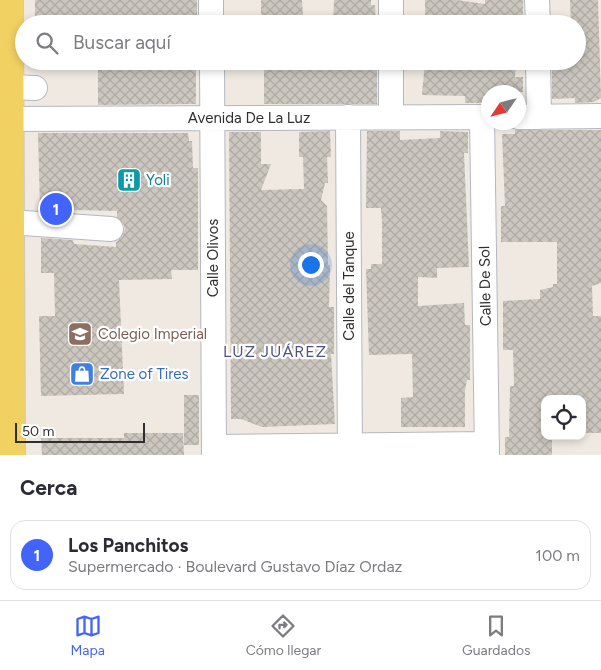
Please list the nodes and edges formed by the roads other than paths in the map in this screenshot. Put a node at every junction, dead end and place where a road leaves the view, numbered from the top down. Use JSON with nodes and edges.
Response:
{"nodes":[{"id":1,"x":9,"y":0,"type":"edge"},
{"id":2,"x":211,"y":0,"type":"edge"},
{"id":3,"x":391,"y":0,"type":"edge"},
{"id":4,"x":537,"y":0,"type":"edge"},
{"id":5,"x":211,"y":15,"type":"edge"},
{"id":6,"x":391,"y":15,"type":"edge"},
{"id":7,"x":538,"y":15,"type":"edge"},
{"id":8,"x":15,"y":32,"type":"edge"},
{"id":9,"x":20,"y":70,"type":"edge"},
{"id":10,"x":212,"y":70,"type":"edge"},
{"id":11,"x":391,"y":70,"type":"edge"},
{"id":12,"x":537,"y":70,"type":"edge"},
{"id":13,"x":601,"y":116,"type":"edge"},
{"id":14,"x":348,"y":117,"type":"junction"},
{"id":15,"x":391,"y":117,"type":"junction"},
{"id":16,"x":481,"y":117,"type":"edge"},
{"id":17,"x":529,"y":117,"type":"edge"},
{"id":18,"x":212,"y":118,"type":"junction"},
{"id":19,"x":8,"y":119,"type":"junction"},
{"id":20,"x":486,"y":130,"type":"edge"},
{"id":21,"x":9,"y":222,"type":"junction"},
{"id":22,"x":111,"y":228,"type":"dead end"},
{"id":23,"x":487,"y":449,"type":"edge"},
{"id":24,"x":350,"y":450,"type":"edge"},
{"id":25,"x":214,"y":451,"type":"edge"},
{"id":26,"x":11,"y":455,"type":"edge"}],
"edges":[{"from":1,"to":8,"type":"main road"},
{"from":2,"to":5,"type":"street"},
{"from":3,"to":6,"type":"street"},
{"from":4,"to":7,"type":"street"},
{"from":9,"to":19,"type":"main road"},
{"from":10,"to":18,"type":"street","name":"Calle Olivos"},
{"from":11,"to":15,"type":"street"},
{"from":12,"to":17,"type":"street"},
{"from":13,"to":17,"type":"street"},
{"from":14,"to":15,"type":"street","name":"Avenida De La Luz"},
{"from":14,"to":18,"type":"street","name":"Avenida De La Luz"},
{"from":14,"to":24,"type":"street","name":"Calle del Tanque"},
{"from":15,"to":16,"type":"street","name":"Avenida De La Luz"},
{"from":18,"to":19,"type":"street","name":"Avenida De La Luz"},
{"from":18,"to":25,"type":"street","name":"Calle Olivos"},
{"from":19,"to":21,"type":"main road"},
{"from":20,"to":23,"type":"street","name":"Calle De Sol"},
{"from":21,"to":22,"type":"street"},
{"from":21,"to":26,"type":"main road"},
{"from":23,"to":24,"type":"street"},
{"from":24,"to":25,"type":"street"}]}
